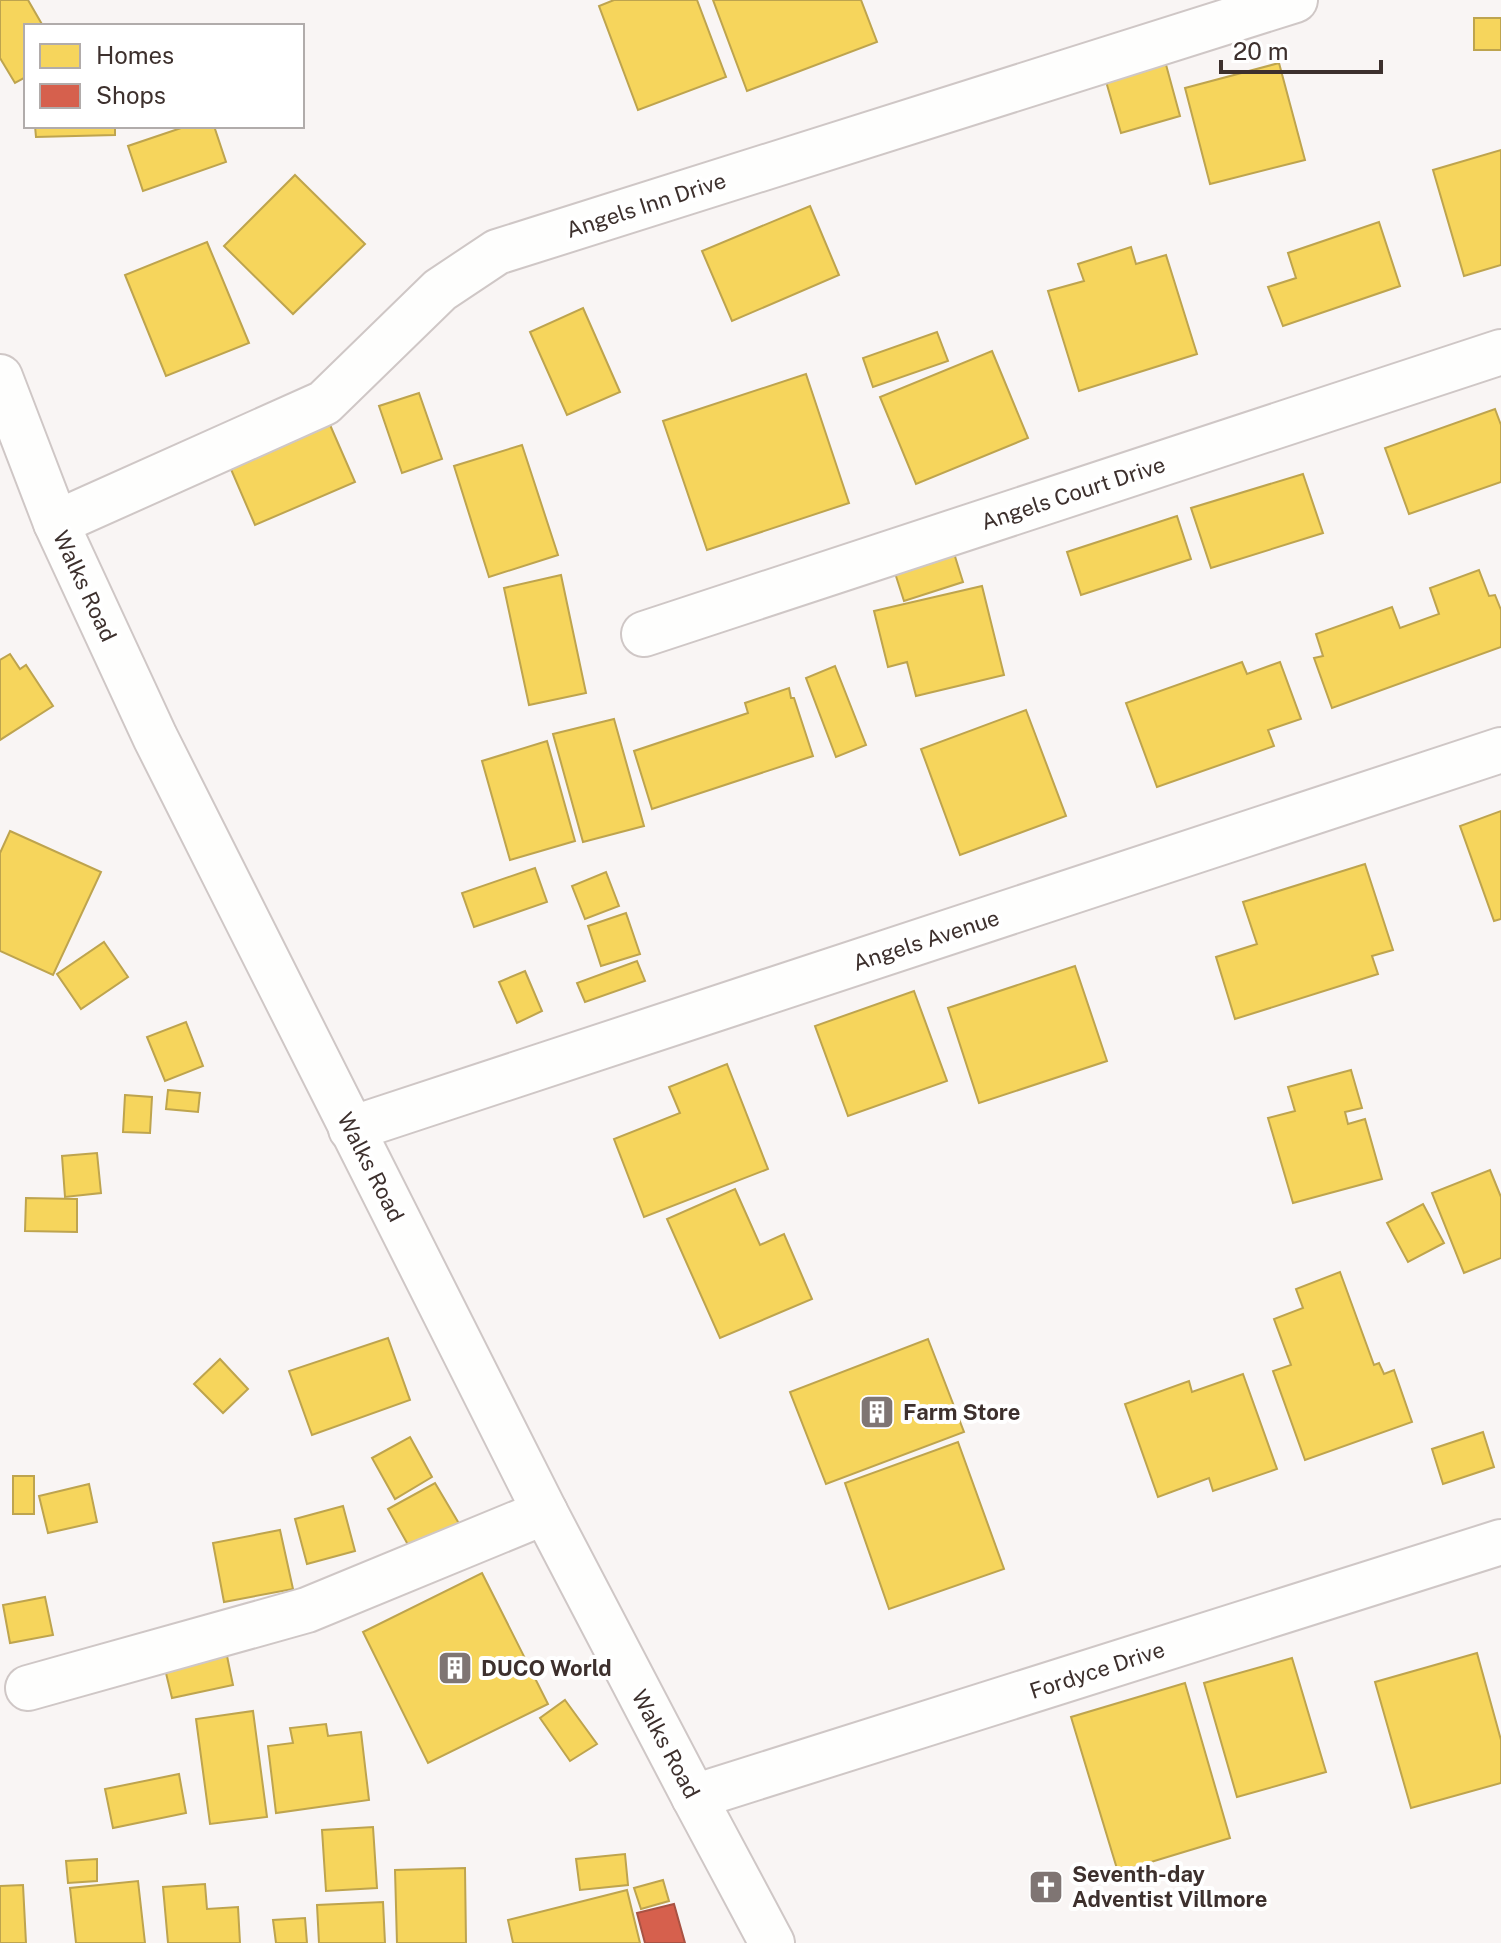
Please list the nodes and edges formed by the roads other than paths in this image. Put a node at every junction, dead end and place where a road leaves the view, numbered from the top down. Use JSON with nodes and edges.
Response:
{"nodes":[{"id":1,"x":1295,"y":0,"type":"edge"},
{"id":2,"x":1501,"y":352,"type":"edge"},
{"id":3,"x":0,"y":377,"type":"edge"},
{"id":4,"x":56,"y":523,"type":"junction"},
{"id":5,"x":644,"y":634,"type":"dead end"},
{"id":6,"x":1501,"y":750,"type":"edge"},
{"id":7,"x":351,"y":1129,"type":"junction"},
{"id":8,"x":545,"y":1512,"type":"junction"},
{"id":9,"x":1501,"y":1542,"type":"edge"},
{"id":10,"x":28,"y":1688,"type":"dead end"},
{"id":11,"x":694,"y":1797,"type":"junction"},
{"id":12,"x":772,"y":1943,"type":"edge"}],
"edges":[{"from":1,"to":4,"type":"street","name":"Angels Inn Drive"},
{"from":2,"to":5,"type":"street","name":"Angels Court Drive"},
{"from":3,"to":4,"type":"street","name":"Walks Road"},
{"from":4,"to":7,"type":"street","name":"Walks Road"},
{"from":6,"to":7,"type":"street","name":"Angels Avenue"},
{"from":7,"to":8,"type":"street","name":"Walks Road"},
{"from":8,"to":10,"type":"street"},
{"from":8,"to":11,"type":"street","name":"Walks Road"},
{"from":9,"to":11,"type":"street","name":"Fordyce Drive"},
{"from":11,"to":12,"type":"street","name":"Walks Road"}]}
